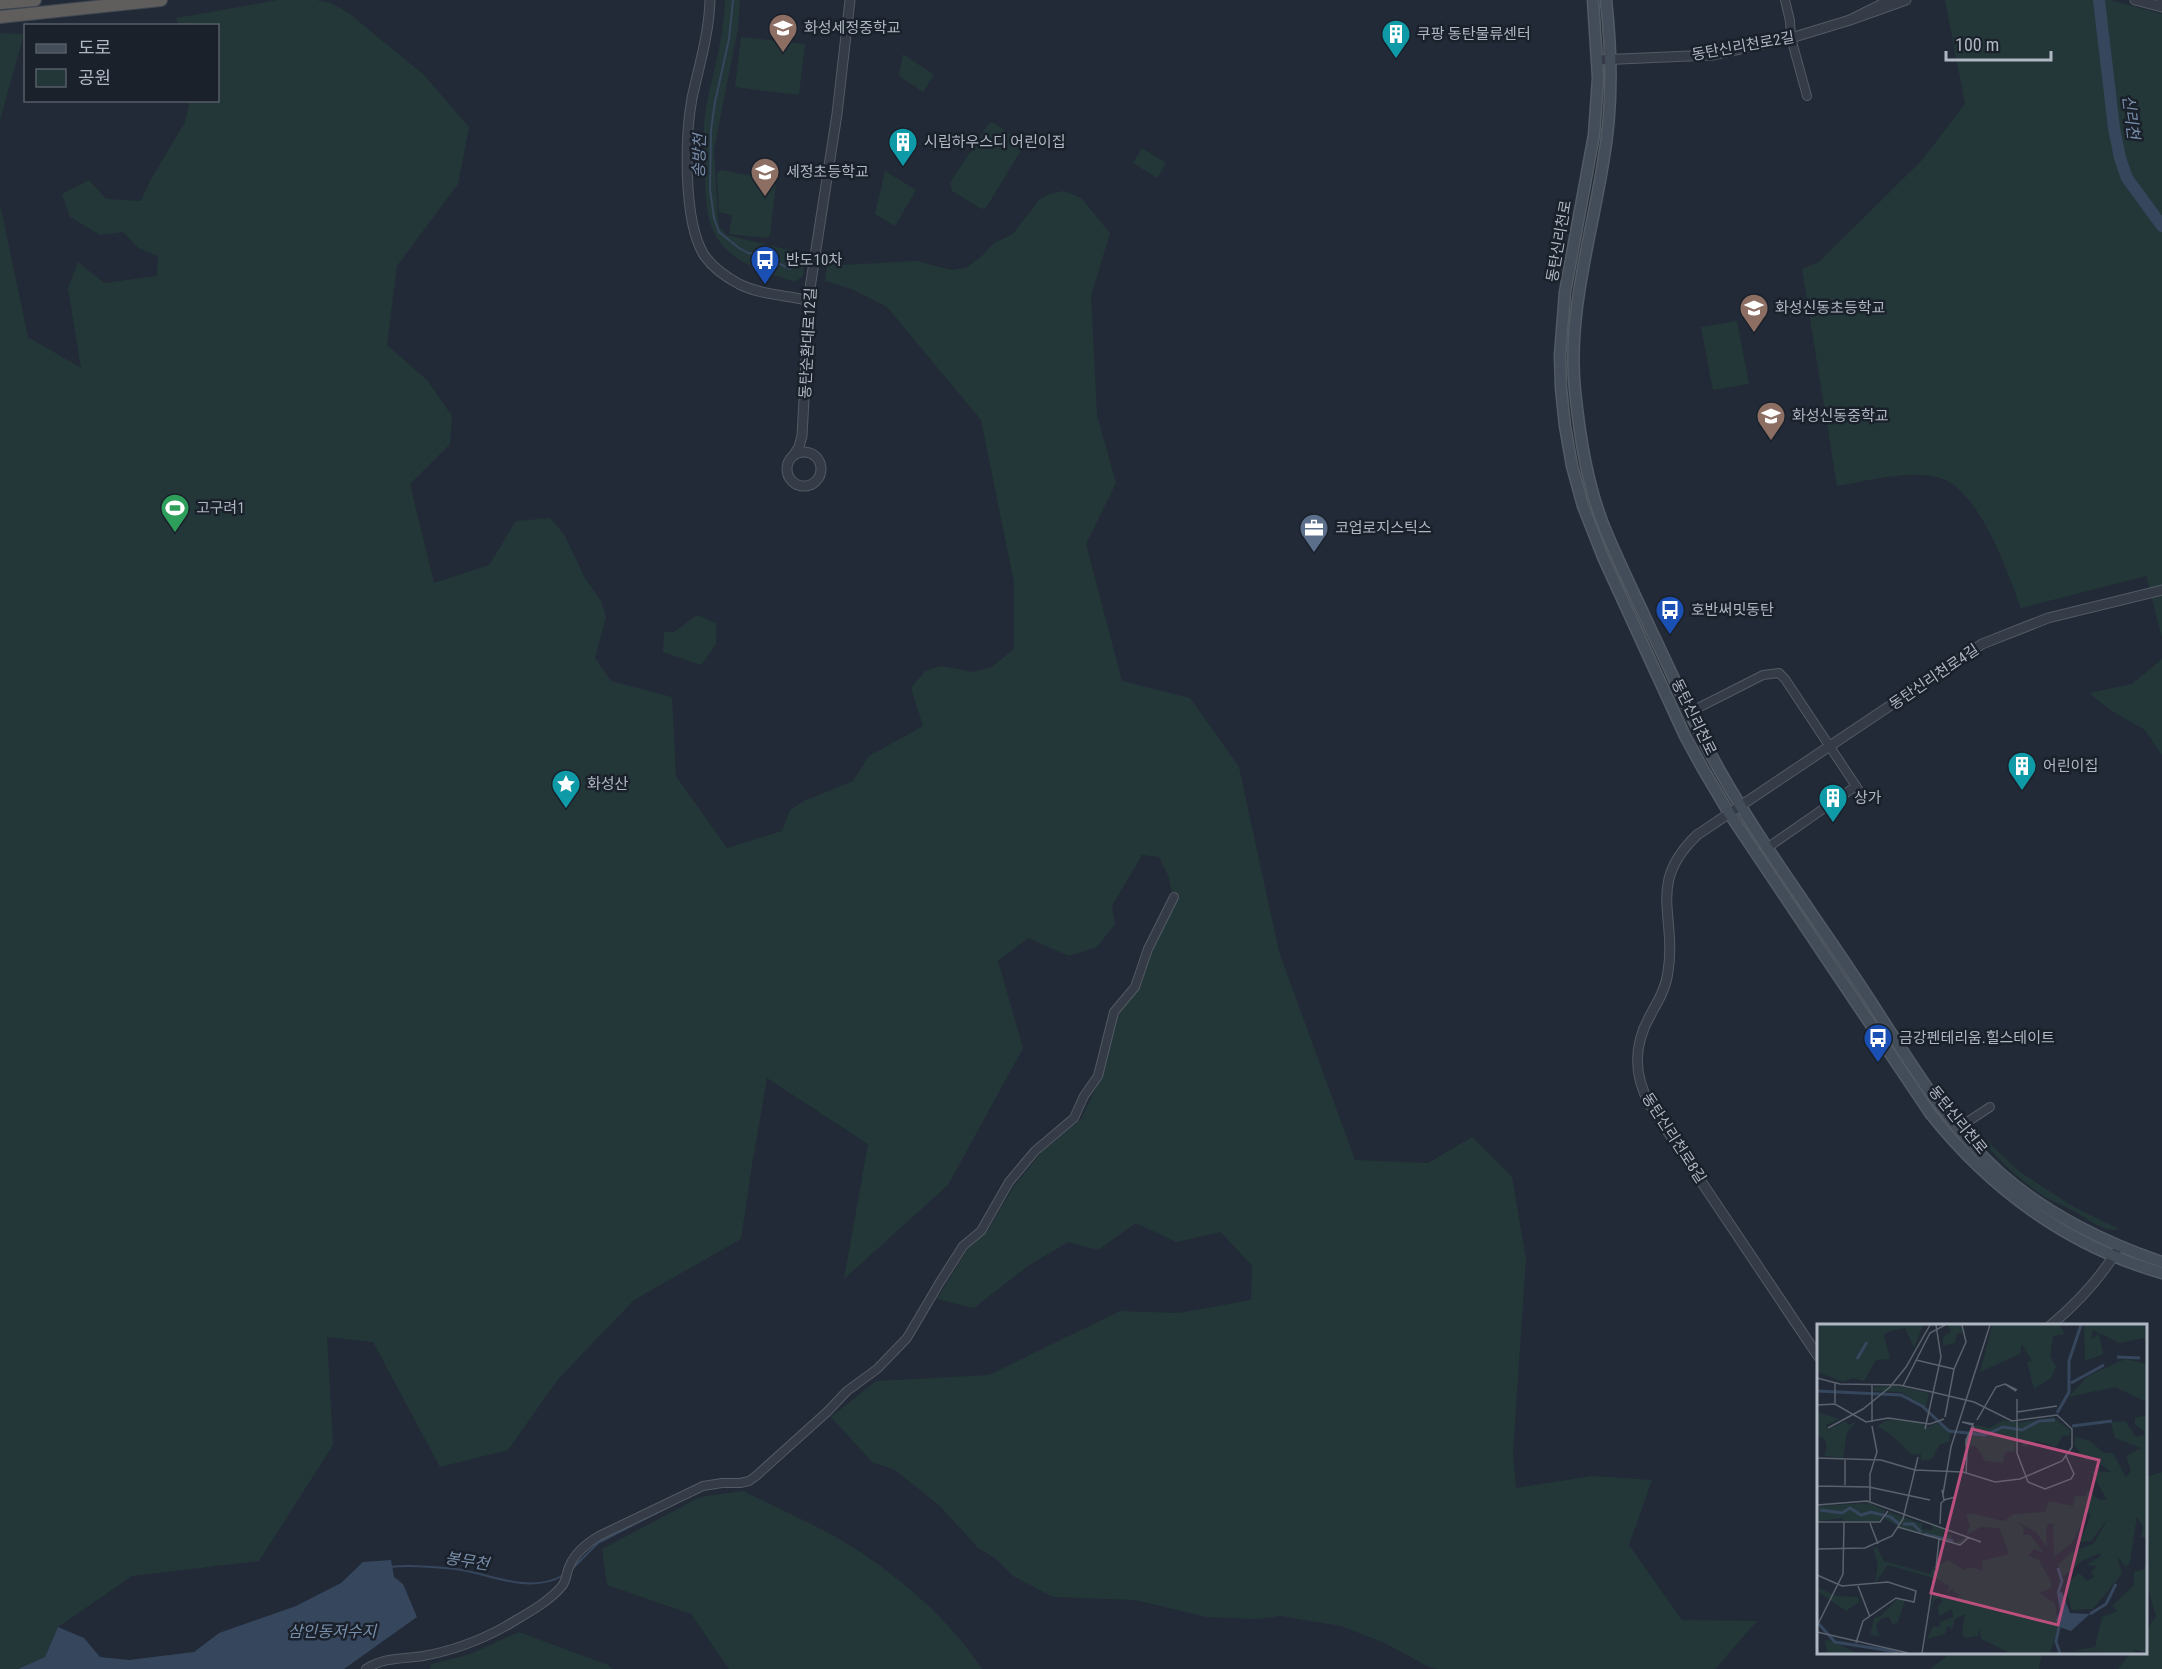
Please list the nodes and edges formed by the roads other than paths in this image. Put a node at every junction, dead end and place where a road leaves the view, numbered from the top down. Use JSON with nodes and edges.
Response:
{"nodes":[{"id":1,"x":34,"y":0,"type":"edge"},
{"id":2,"x":161,"y":0,"type":"edge"},
{"id":3,"x":710,"y":0,"type":"edge"},
{"id":4,"x":850,"y":0,"type":"edge"},
{"id":5,"x":1593,"y":0,"type":"edge"},
{"id":6,"x":1606,"y":0,"type":"edge"},
{"id":7,"x":1785,"y":0,"type":"edge"},
{"id":8,"x":1890,"y":0,"type":"edge"},
{"id":9,"x":1906,"y":0,"type":"edge"},
{"id":10,"x":2135,"y":0,"type":"edge"},
{"id":11,"x":0,"y":3,"type":"edge"},
{"id":12,"x":2162,"y":7,"type":"edge"},
{"id":13,"x":0,"y":17,"type":"edge"},
{"id":14,"x":1850,"y":20,"type":"junction"},
{"id":15,"x":1791,"y":38,"type":"junction"},
{"id":16,"x":1597,"y":60,"type":"junction"},
{"id":17,"x":1611,"y":60,"type":"junction"},
{"id":18,"x":1807,"y":96,"type":"dead end"},
{"id":19,"x":810,"y":301,"type":"junction"},
{"id":20,"x":802,"y":436,"type":"junction"},
{"id":21,"x":794,"y":455,"type":"junction"},
{"id":22,"x":818,"y":460,"type":"junction"},
{"id":23,"x":2162,"y":590,"type":"edge"},
{"id":24,"x":1690,"y":712,"type":"junction"},
{"id":25,"x":1830,"y":747,"type":"junction"},
{"id":26,"x":1856,"y":786,"type":"junction"},
{"id":27,"x":1862,"y":795,"type":"dead end"},
{"id":28,"x":1741,"y":806,"type":"junction"},
{"id":29,"x":1729,"y":813,"type":"junction"},
{"id":30,"x":1767,"y":848,"type":"junction"},
{"id":31,"x":1174,"y":897,"type":"dead end"},
{"id":32,"x":1990,"y":1107,"type":"dead end"},
{"id":33,"x":1958,"y":1128,"type":"junction"},
{"id":34,"x":2119,"y":1246,"type":"junction"},
{"id":35,"x":2113,"y":1256,"type":"junction"},
{"id":36,"x":2162,"y":1262,"type":"edge"},
{"id":37,"x":2162,"y":1273,"type":"edge"},
{"id":38,"x":2052,"y":1324,"type":"edge"},
{"id":39,"x":1817,"y":1355,"type":"edge"},
{"id":40,"x":366,"y":1669,"type":"edge"}],
"edges":[{"from":1,"to":11,"type":"highway"},
{"from":2,"to":13,"type":"highway"},
{"from":3,"to":19,"type":"street"},
{"from":4,"to":19,"type":"street","name":"동탄순환대로12길"},
{"from":5,"to":16,"type":"main road","name":"동탄신리천로"},
{"from":6,"to":17,"type":"main road","name":"동탄신리천로"},
{"from":7,"to":15,"type":"street"},
{"from":8,"to":14,"type":"street","name":"동탄신리천로2길"},
{"from":9,"to":14,"type":"street","name":"동탄신리천로2길"},
{"from":10,"to":12,"type":"street"},
{"from":14,"to":15,"type":"street","name":"동탄신리천로2길"},
{"from":15,"to":17,"type":"street","name":"동탄신리천로2길"},
{"from":15,"to":18,"type":"street"},
{"from":16,"to":17,"type":"street","name":"동탄신리천로2길"},
{"from":16,"to":29,"type":"main road","name":"동탄신리천로"},
{"from":17,"to":24,"type":"main road","name":"동탄신리천로"},
{"from":19,"to":20,"type":"street","name":"동탄순환대로12길"},
{"from":20,"to":21,"type":"street","name":"동탄순환대로12길"},
{"from":20,"to":22,"type":"street"},
{"from":21,"to":22,"type":"street"},
{"from":21,"to":22,"type":"street","name":"동탄순환대로12길"},
{"from":23,"to":25,"type":"street","name":"동탄신리천로4길"},
{"from":24,"to":25,"type":"street"},
{"from":24,"to":28,"type":"main road","name":"동탄신리천로"},
{"from":25,"to":26,"type":"street"},
{"from":25,"to":28,"type":"street","name":"동탄신리천로4길"},
{"from":26,"to":27,"type":"street"},
{"from":26,"to":30,"type":"street"},
{"from":28,"to":29,"type":"street","name":"동탄신리천로4길"},
{"from":28,"to":30,"type":"main road","name":"동탄신리천로"},
{"from":29,"to":35,"type":"main road","name":"동탄신리천로"},
{"from":29,"to":39,"type":"street","name":"동탄신리천로8길"},
{"from":30,"to":33,"type":"main road","name":"동탄신리천로"},
{"from":31,"to":40,"type":"street"},
{"from":32,"to":33,"type":"street"},
{"from":33,"to":34,"type":"main road","name":"동탄신리천로"},
{"from":34,"to":35,"type":"street"},
{"from":34,"to":36,"type":"main road","name":"동탄신리천로"},
{"from":35,"to":37,"type":"main road","name":"동탄신리천로"},
{"from":35,"to":38,"type":"street"}]}
